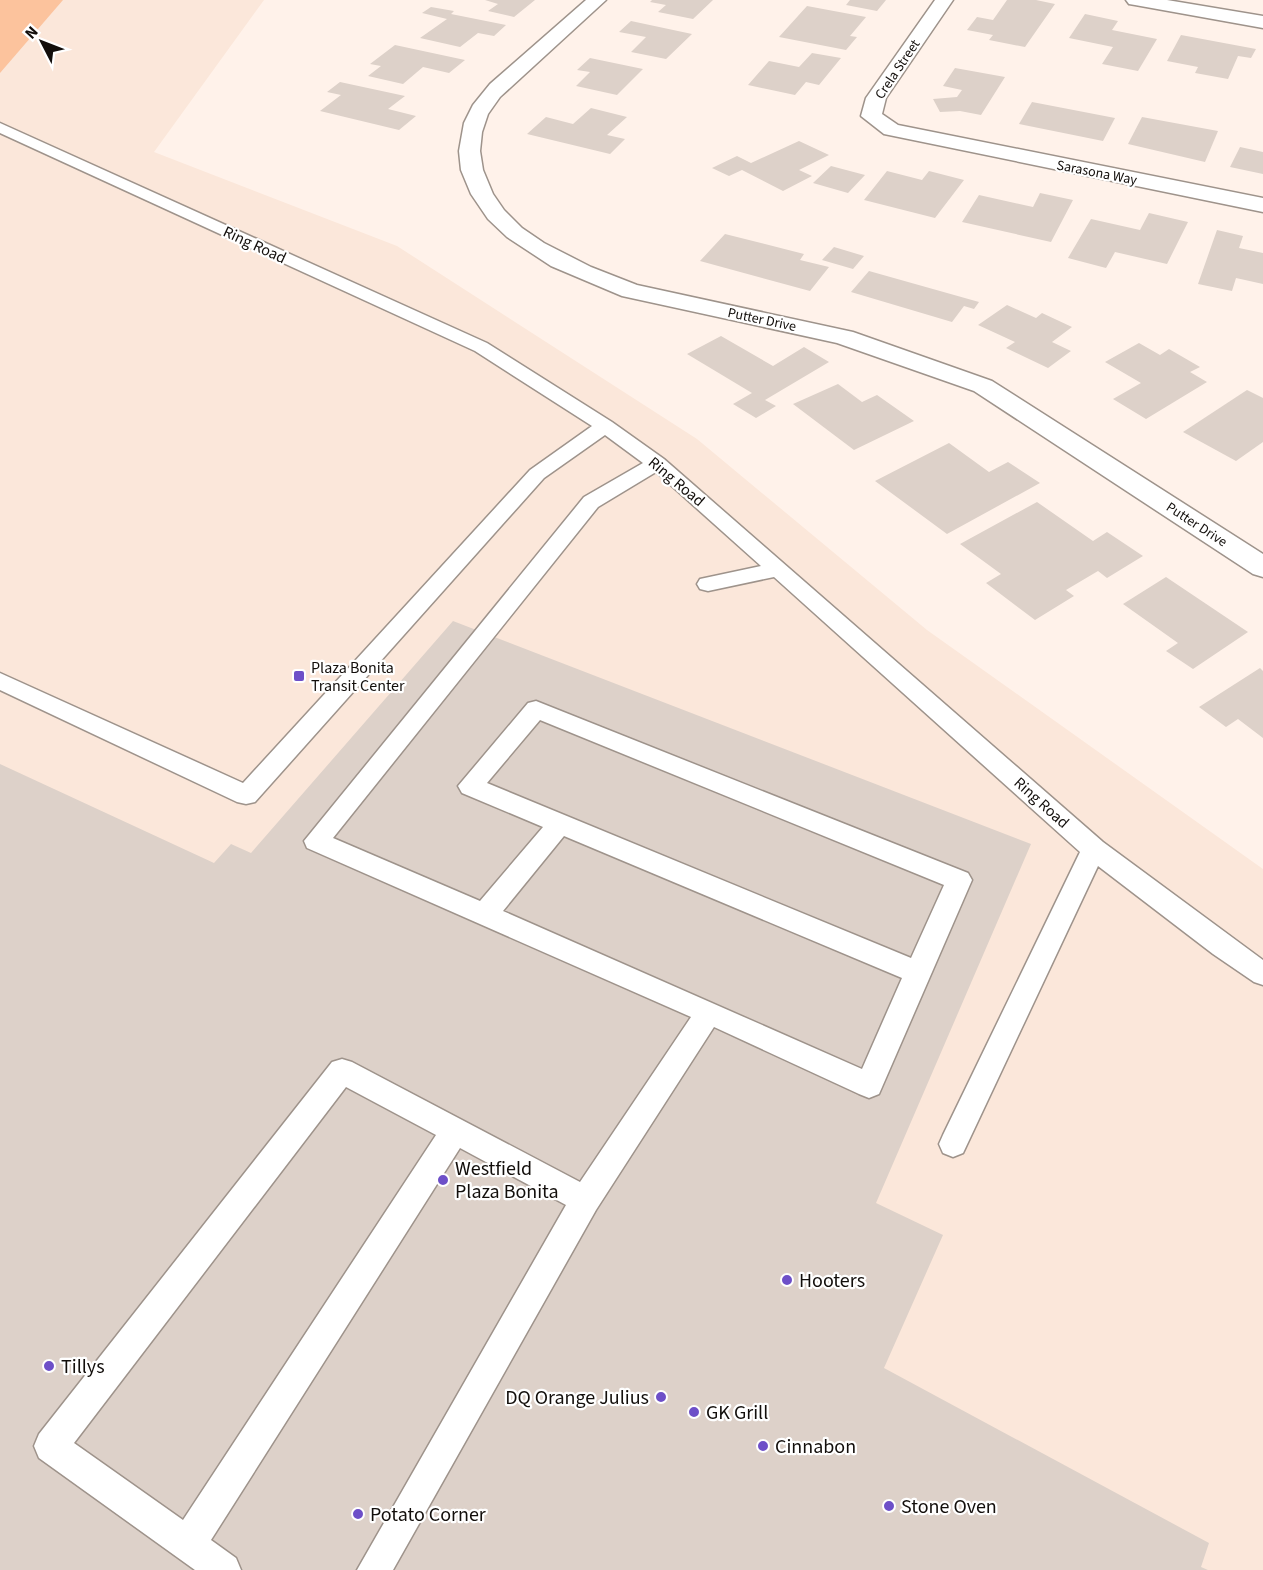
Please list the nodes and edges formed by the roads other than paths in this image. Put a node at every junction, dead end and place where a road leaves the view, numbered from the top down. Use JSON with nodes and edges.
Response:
{"nodes":[{"id":1,"x":597,"y":0,"type":"edge"},
{"id":2,"x":944,"y":0,"type":"edge"},
{"id":3,"x":1135,"y":0,"type":"edge"},
{"id":4,"x":1263,"y":22,"type":"edge"},
{"id":5,"x":0,"y":127,"type":"edge"},
{"id":6,"x":930,"y":140,"type":"joint"},
{"id":7,"x":1263,"y":205,"type":"edge"},
{"id":8,"x":605,"y":426,"type":"junction"},
{"id":9,"x":657,"y":463,"type":"junction"},
{"id":10,"x":1263,"y":567,"type":"edge"},
{"id":11,"x":779,"y":570,"type":"junction"},
{"id":12,"x":708,"y":584,"type":"dead end"},
{"id":13,"x":0,"y":681,"type":"edge"},
{"id":14,"x":560,"y":824,"type":"junction"},
{"id":15,"x":1094,"y":849,"type":"junction"},
{"id":16,"x":485,"y":914,"type":"junction"},
{"id":17,"x":918,"y":973,"type":"junction"},
{"id":18,"x":1263,"y":974,"type":"edge"},
{"id":19,"x":709,"y":1012,"type":"junction"},
{"id":20,"x":455,"y":1131,"type":"junction"},
{"id":21,"x":953,"y":1144,"type":"dead end"},
{"id":22,"x":585,"y":1200,"type":"junction"},
{"id":23,"x":188,"y":1544,"type":"junction"},
{"id":24,"x":224,"y":1570,"type":"edge"},
{"id":25,"x":374,"y":1570,"type":"edge"}],
"edges":[{"from":1,"to":10,"type":"street","name":"Putter Drive"},
{"from":2,"to":6,"type":"street","name":"Crela Street"},
{"from":3,"to":4,"type":"street"},
{"from":5,"to":8,"type":"lane","name":"Ring Road"},
{"from":6,"to":7,"type":"street","name":"Sarasona Way"},
{"from":8,"to":9,"type":"lane","name":"Ring Road"},
{"from":8,"to":13,"type":"lane"},
{"from":9,"to":11,"type":"lane","name":"Ring Road"},
{"from":9,"to":16,"type":"lane"},
{"from":11,"to":12,"type":"lane"},
{"from":11,"to":15,"type":"lane","name":"Ring Road"},
{"from":14,"to":16,"type":"lane"},
{"from":14,"to":17,"type":"lane"},
{"from":14,"to":17,"type":"lane"},
{"from":15,"to":18,"type":"lane","name":"Ring Road"},
{"from":15,"to":21,"type":"lane"},
{"from":16,"to":19,"type":"lane"},
{"from":17,"to":19,"type":"lane"},
{"from":19,"to":22,"type":"lane"},
{"from":20,"to":22,"type":"lane"},
{"from":20,"to":23,"type":"lane"},
{"from":20,"to":23,"type":"lane"},
{"from":22,"to":25,"type":"lane"},
{"from":23,"to":24,"type":"lane"}]}
